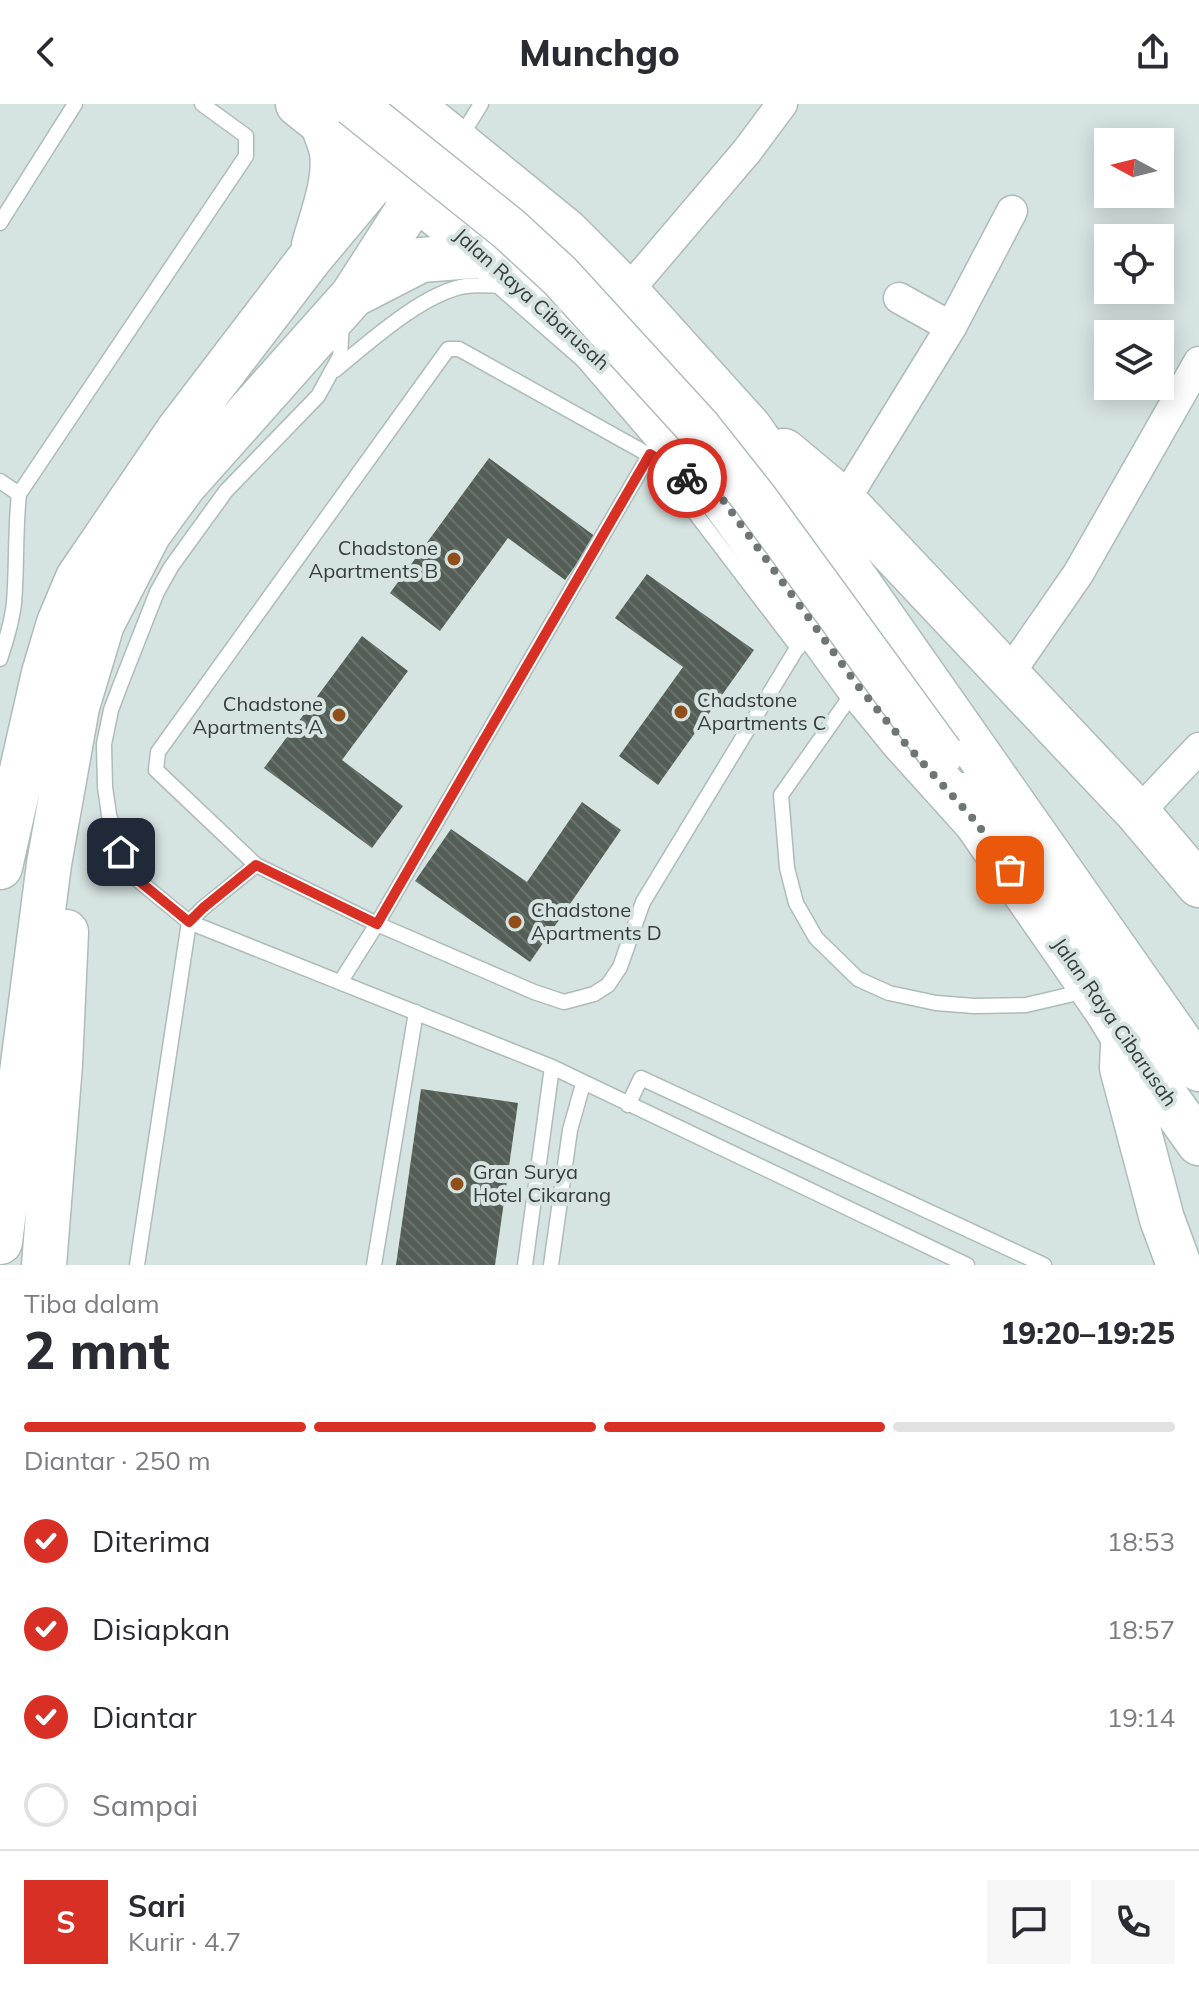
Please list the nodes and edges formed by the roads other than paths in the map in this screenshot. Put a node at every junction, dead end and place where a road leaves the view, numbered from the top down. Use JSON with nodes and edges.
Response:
{"nodes":[{"id":1,"x":75,"y":104,"type":"edge"},
{"id":2,"x":202,"y":104,"type":"edge"},
{"id":3,"x":377,"y":104,"type":"edge"},
{"id":4,"x":481,"y":104,"type":"edge"},
{"id":5,"x":782,"y":104,"type":"edge"},
{"id":6,"x":325,"y":110,"type":"edge"},
{"id":7,"x":427,"y":114,"type":"edge"},
{"id":8,"x":388,"y":175,"type":"junction"},
{"id":9,"x":505,"y":180,"type":"junction"},
{"id":10,"x":1012,"y":211,"type":"dead end"},
{"id":11,"x":0,"y":223,"type":"edge"},
{"id":12,"x":471,"y":243,"type":"junction"},
{"id":13,"x":310,"y":258,"type":"junction"},
{"id":14,"x":520,"y":286,"type":"junction"},
{"id":15,"x":627,"y":292,"type":"junction"},
{"id":16,"x":899,"y":298,"type":"dead end"},
{"id":17,"x":348,"y":301,"type":"junction"},
{"id":18,"x":951,"y":327,"type":"junction"},
{"id":19,"x":1199,"y":362,"type":"edge"},
{"id":20,"x":333,"y":372,"type":"junction"},
{"id":21,"x":749,"y":427,"type":"junction"},
{"id":22,"x":650,"y":454,"type":"junction"},
{"id":23,"x":0,"y":481,"type":"edge"},
{"id":24,"x":19,"y":494,"type":"junction"},
{"id":25,"x":723,"y":500,"type":"junction"},
{"id":26,"x":844,"y":501,"type":"junction"},
{"id":27,"x":805,"y":636,"type":"junction"},
{"id":28,"x":0,"y":659,"type":"edge"},
{"id":29,"x":1008,"y":675,"type":"junction"},
{"id":30,"x":858,"y":686,"type":"junction"},
{"id":31,"x":1199,"y":748,"type":"edge"},
{"id":32,"x":945,"y":749,"type":"junction"},
{"id":33,"x":1138,"y":813,"type":"junction"},
{"id":34,"x":58,"y":814,"type":"junction"},
{"id":35,"x":996,"y":814,"type":"junction"},
{"id":36,"x":256,"y":865,"type":"junction"},
{"id":37,"x":0,"y":867,"type":"edge"},
{"id":38,"x":1199,"y":885,"type":"edge"},
{"id":39,"x":189,"y":922,"type":"junction"},
{"id":40,"x":377,"y":924,"type":"junction"},
{"id":41,"x":341,"y":981,"type":"junction"},
{"id":42,"x":1093,"y":990,"type":"junction"},
{"id":43,"x":416,"y":1012,"type":"junction"},
{"id":44,"x":1124,"y":1038,"type":"junction"},
{"id":45,"x":552,"y":1067,"type":"junction"},
{"id":46,"x":1199,"y":1069,"type":"edge"},
{"id":47,"x":583,"y":1084,"type":"junction"},
{"id":48,"x":628,"y":1105,"type":"junction"},
{"id":49,"x":1199,"y":1143,"type":"edge"},
{"id":50,"x":0,"y":1242,"type":"edge"},
{"id":51,"x":44,"y":1265,"type":"edge"},
{"id":52,"x":137,"y":1265,"type":"edge"},
{"id":53,"x":374,"y":1265,"type":"edge"},
{"id":54,"x":525,"y":1265,"type":"edge"},
{"id":55,"x":551,"y":1265,"type":"edge"},
{"id":56,"x":967,"y":1265,"type":"edge"},
{"id":57,"x":1044,"y":1265,"type":"edge"},
{"id":58,"x":1179,"y":1265,"type":"edge"}],
"edges":[{"from":1,"to":11,"type":"lane"},
{"from":2,"to":24,"type":"lane"},
{"from":3,"to":32,"type":"main road","name":"Jalan Raya Cibarusah"},
{"from":4,"to":7,"type":"lane"},
{"from":5,"to":15,"type":"street"},
{"from":6,"to":8,"type":"main road","name":"Jalan Raya Cibarusah"},
{"from":6,"to":13,"type":"main road"},
{"from":6,"to":32,"type":"main road","name":"Jalan Raya Cibarusah","bridge":true},
{"from":7,"to":8,"type":"main road"},
{"from":7,"to":9,"type":"main road","name":"Jalan Raya Cibarusah"},
{"from":8,"to":12,"type":"main road","name":"Jalan Raya Cibarusah"},
{"from":8,"to":13,"type":"main road"},
{"from":8,"to":17,"type":"main road"},
{"from":9,"to":12,"type":"main road"},
{"from":9,"to":15,"type":"main road","name":"Jalan Raya Cibarusah"},
{"from":10,"to":18,"type":"street"},
{"from":12,"to":14,"type":"main road","name":"Jalan Raya Cibarusah"},
{"from":12,"to":17,"type":"main road"},
{"from":13,"to":37,"type":"main road"},
{"from":14,"to":20,"type":"lane"},
{"from":14,"to":25,"type":"main road","name":"Jalan Raya Cibarusah"},
{"from":15,"to":21,"type":"main road","name":"Jalan Raya Cibarusah"},
{"from":16,"to":18,"type":"street"},
{"from":17,"to":20,"type":"lane"},
{"from":17,"to":34,"type":"main road"},
{"from":18,"to":26,"type":"street"},
{"from":19,"to":29,"type":"street"},
{"from":20,"to":39,"type":"lane"},
{"from":21,"to":26,"type":"main road"},
{"from":21,"to":35,"type":"main road","name":"Jalan Raya Cibarusah"},
{"from":22,"to":25,"type":"lane"},
{"from":22,"to":27,"type":"lane"},
{"from":22,"to":36,"type":"lane"},
{"from":22,"to":40,"type":"lane"},
{"from":23,"to":24,"type":"lane"},
{"from":24,"to":28,"type":"lane"},
{"from":25,"to":27,"type":"main road","name":"Jalan Raya Cibarusah"},
{"from":26,"to":29,"type":"main road"},
{"from":27,"to":30,"type":"main road","name":"Jalan Raya Cibarusah"},
{"from":27,"to":40,"type":"lane"},
{"from":29,"to":33,"type":"main road"},
{"from":30,"to":35,"type":"main road","name":"Jalan Raya Cibarusah"},
{"from":30,"to":42,"type":"lane"},
{"from":31,"to":33,"type":"street"},
{"from":32,"to":35,"type":"main road","name":"Jalan Raya Cibarusah"},
{"from":33,"to":38,"type":"main road"},
{"from":34,"to":50,"type":"main road"},
{"from":34,"to":51,"type":"main road"},
{"from":35,"to":42,"type":"main road","name":"Jalan Raya Cibarusah"},
{"from":35,"to":46,"type":"main road","name":"Jalan Raya Cibarusah"},
{"from":36,"to":39,"type":"lane"},
{"from":36,"to":40,"type":"lane"},
{"from":39,"to":41,"type":"lane"},
{"from":39,"to":52,"type":"lane"},
{"from":40,"to":41,"type":"lane"},
{"from":41,"to":43,"type":"lane"},
{"from":42,"to":44,"type":"main road","name":"Jalan Raya Cibarusah"},
{"from":43,"to":45,"type":"lane"},
{"from":43,"to":53,"type":"lane"},
{"from":44,"to":49,"type":"main road","name":"Jalan Raya Cibarusah"},
{"from":44,"to":58,"type":"main road"},
{"from":45,"to":47,"type":"lane"},
{"from":45,"to":54,"type":"lane"},
{"from":47,"to":48,"type":"lane"},
{"from":47,"to":55,"type":"lane"},
{"from":48,"to":56,"type":"lane"},
{"from":48,"to":57,"type":"lane"}]}
